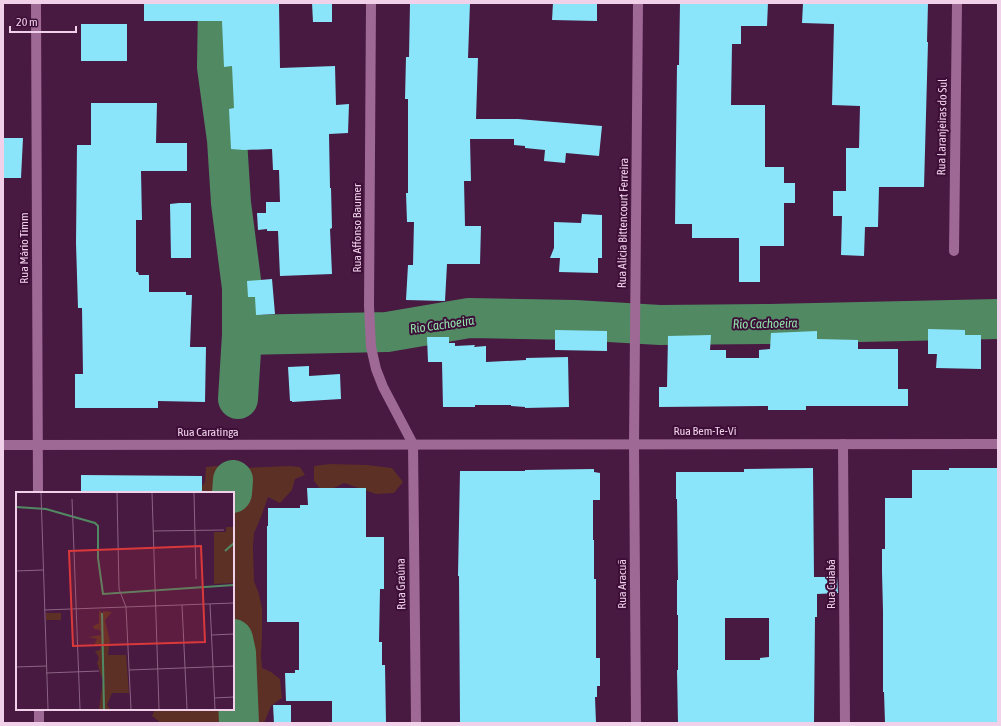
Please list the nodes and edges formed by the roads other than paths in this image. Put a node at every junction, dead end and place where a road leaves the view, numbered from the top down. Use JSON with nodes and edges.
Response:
{"nodes":[{"id":1,"x":36,"y":3,"type":"edge"},
{"id":2,"x":371,"y":3,"type":"edge"},
{"id":3,"x":638,"y":3,"type":"edge"},
{"id":4,"x":957,"y":3,"type":"edge"},
{"id":5,"x":954,"y":251,"type":"dead end"},
{"id":6,"x":412,"y":444,"type":"junction"},
{"id":7,"x":634,"y":444,"type":"junction"},
{"id":8,"x":843,"y":444,"type":"junction"},
{"id":9,"x":998,"y":444,"type":"edge"},
{"id":10,"x":3,"y":445,"type":"edge"},
{"id":11,"x":38,"y":445,"type":"junction"},
{"id":12,"x":38,"y":492,"type":"edge"},
{"id":13,"x":39,"y":710,"type":"edge"},
{"id":14,"x":39,"y":723,"type":"edge"},
{"id":15,"x":416,"y":723,"type":"edge"},
{"id":16,"x":636,"y":723,"type":"edge"},
{"id":17,"x":846,"y":723,"type":"edge"}],
"edges":[{"from":1,"to":11,"type":"street","name":"Rua Mário Timm"},
{"from":2,"to":6,"type":"street","name":"Rua Affonso Baumer"},
{"from":3,"to":7,"type":"street","name":"Rua Alícia Bittencourt Ferreira"},
{"from":4,"to":5,"type":"street","name":"Rua Laranjeiras do Sul"},
{"from":6,"to":7,"type":"street","name":"Rua Bem-Te-Vi"},
{"from":6,"to":11,"type":"street","name":"Rua Caratinga"},
{"from":6,"to":15,"type":"street","name":"Rua Graúna"},
{"from":7,"to":8,"type":"street","name":"Rua Bem-Te-Vi"},
{"from":7,"to":16,"type":"street","name":"Rua Aracuã"},
{"from":8,"to":9,"type":"street","name":"Rua Bem-Te-Vi"},
{"from":8,"to":17,"type":"street","name":"Rua Cuiabá"},
{"from":10,"to":11,"type":"street","name":"Rua Caratinga"},
{"from":11,"to":12,"type":"street","name":"Rua Mário Timm"},
{"from":13,"to":14,"type":"street"}]}
